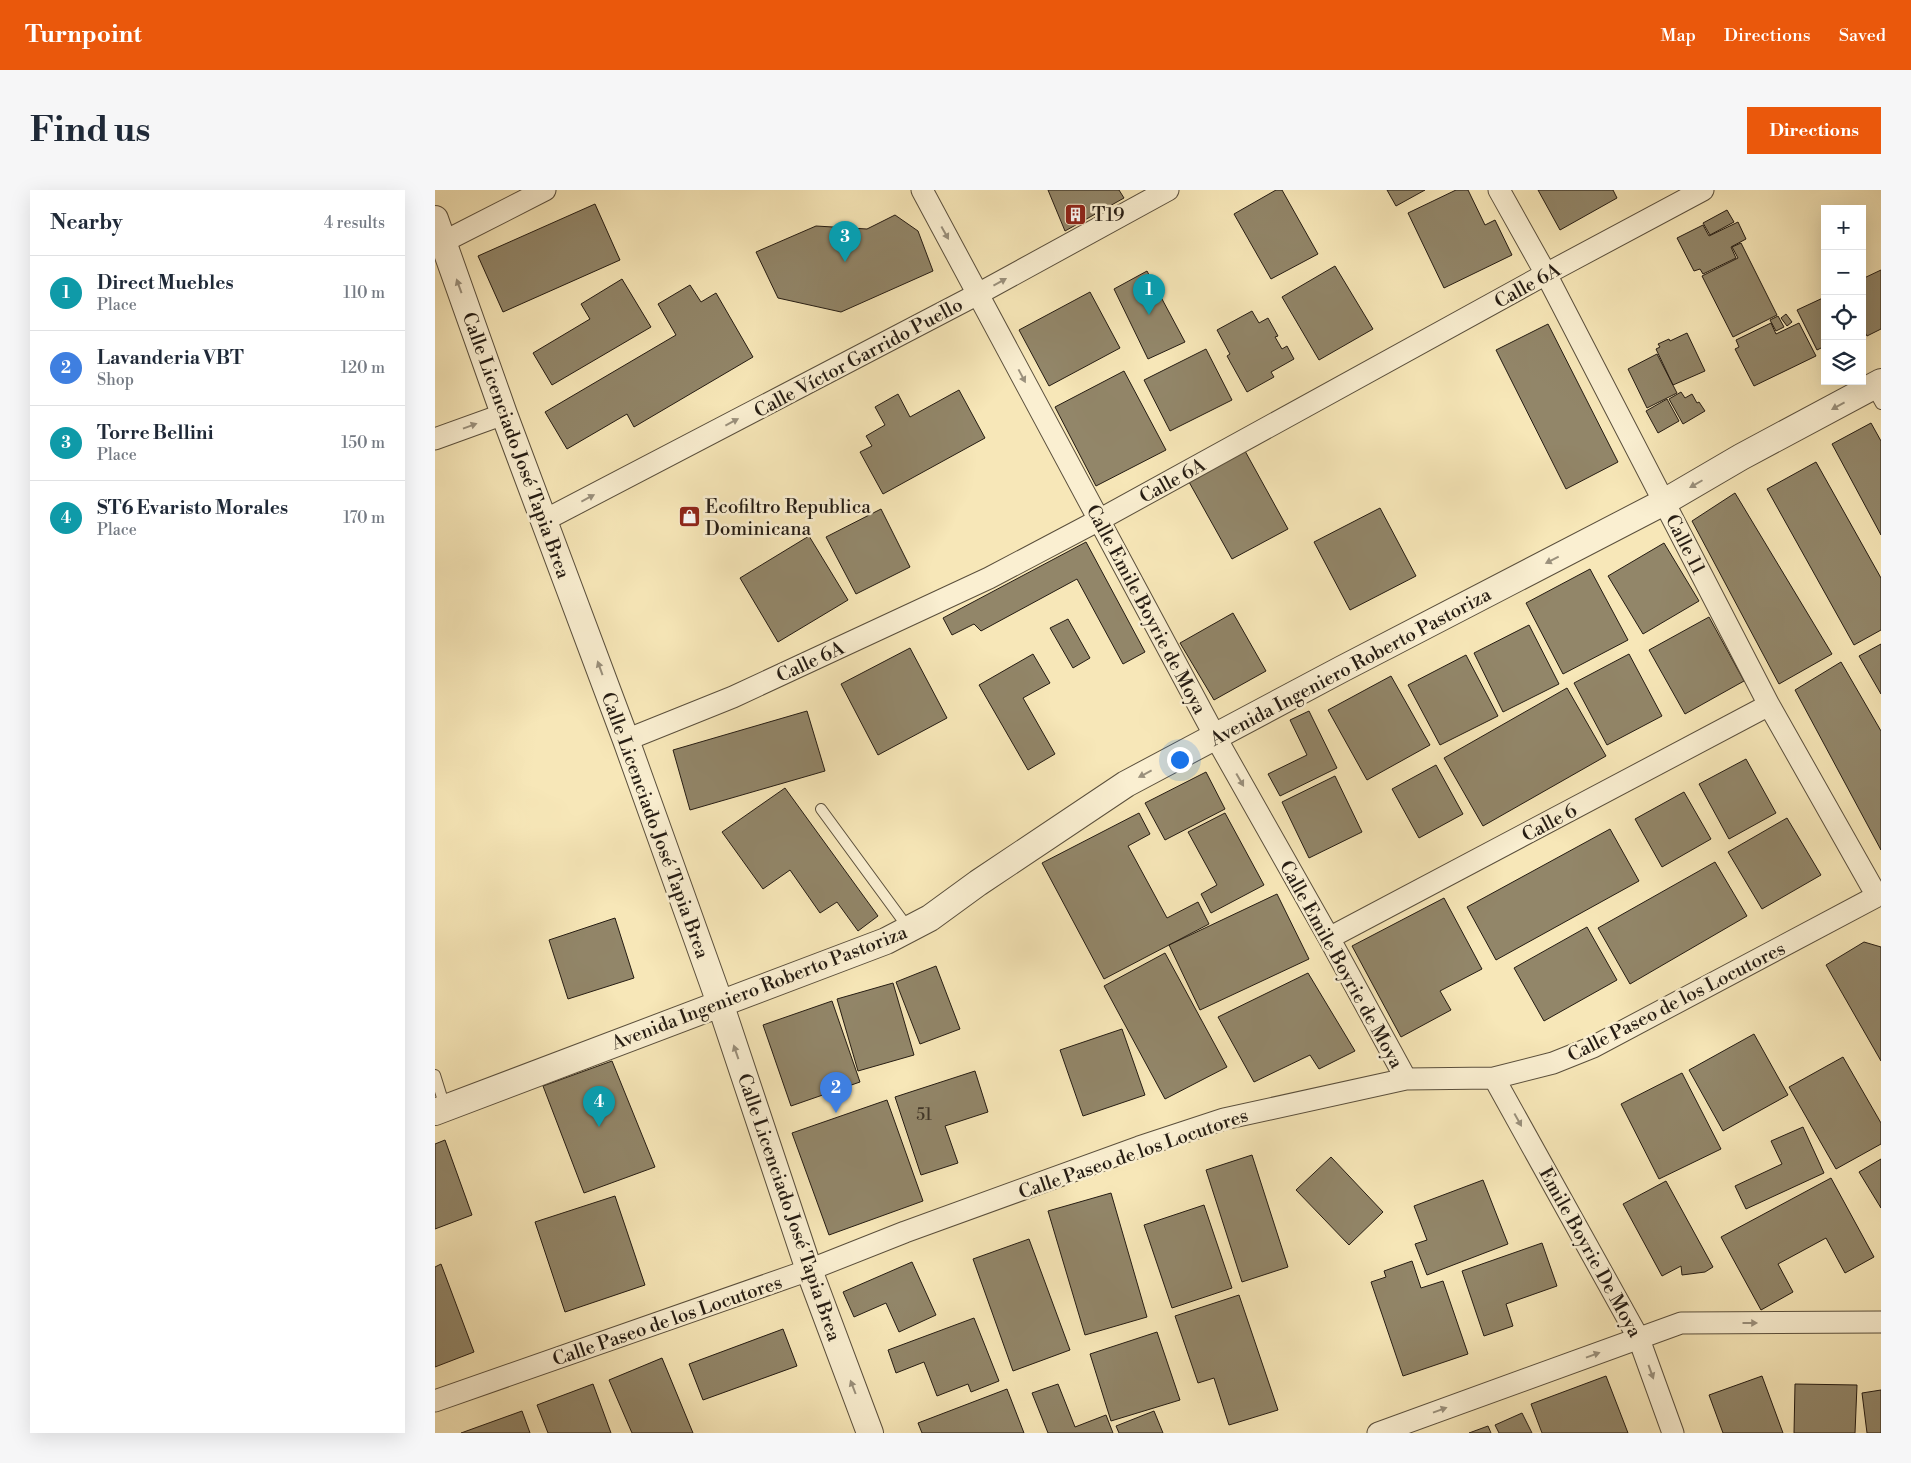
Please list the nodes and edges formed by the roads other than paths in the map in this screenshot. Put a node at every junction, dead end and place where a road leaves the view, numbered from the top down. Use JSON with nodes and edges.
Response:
{"nodes":[{"id":1,"x":545,"y":190,"type":"edge"},
{"id":2,"x":922,"y":190,"type":"edge"},
{"id":3,"x":1169,"y":190,"type":"edge"},
{"id":4,"x":1499,"y":190,"type":"edge"},
{"id":5,"x":1703,"y":190,"type":"edge"},
{"id":6,"x":439,"y":231,"type":"edge"},
{"id":7,"x":1546,"y":274,"type":"junction"},
{"id":8,"x":978,"y":294,"type":"junction"},
{"id":9,"x":1878,"y":391,"type":"edge"},
{"id":10,"x":505,"y":414,"type":"junction"},
{"id":11,"x":435,"y":439,"type":"edge"},
{"id":12,"x":1664,"y":502,"type":"junction"},
{"id":13,"x":545,"y":520,"type":"junction"},
{"id":14,"x":1099,"y":520,"type":"junction"},
{"id":15,"x":1769,"y":705,"type":"junction"},
{"id":16,"x":1216,"y":738,"type":"junction"},
{"id":17,"x":626,"y":740,"type":"junction"},
{"id":18,"x":821,"y":810,"type":"dead end"},
{"id":19,"x":1879,"y":895,"type":"edge"},
{"id":20,"x":909,"y":929,"type":"junction"},
{"id":21,"x":1329,"y":938,"type":"junction"},
{"id":22,"x":719,"y":1003,"type":"junction"},
{"id":23,"x":435,"y":1075,"type":"edge"},
{"id":24,"x":1494,"y":1078,"type":"junction"},
{"id":25,"x":1405,"y":1079,"type":"junction"},
{"id":26,"x":440,"y":1110,"type":"edge"},
{"id":27,"x":809,"y":1270,"type":"junction"},
{"id":28,"x":1881,"y":1322,"type":"edge"},
{"id":29,"x":1639,"y":1339,"type":"junction"},
{"id":30,"x":435,"y":1401,"type":"edge"},
{"id":31,"x":870,"y":1433,"type":"edge"},
{"id":32,"x":1378,"y":1433,"type":"edge"},
{"id":33,"x":1673,"y":1433,"type":"edge"}],
"edges":[{"from":1,"to":6,"type":"street"},
{"from":2,"to":8,"type":"street","name":"Calle Emile Boyrie de Moya","one_way":true},
{"from":8,"to":3,"type":"street","name":"Calle Víctor Garrido Puello","one_way":true},
{"from":4,"to":7,"type":"street","name":"Calle 11"},
{"from":5,"to":7,"type":"street","name":"Calle 6A"},
{"from":10,"to":6,"type":"street","name":"Calle Licenciado José Tapia Brea","one_way":true},
{"from":7,"to":12,"type":"street","name":"Calle 11"},
{"from":7,"to":14,"type":"street","name":"Calle 6A"},
{"from":13,"to":8,"type":"street","name":"Calle Víctor Garrido Puello","one_way":true},
{"from":8,"to":14,"type":"street","name":"Calle Emile Boyrie de Moya","one_way":true},
{"from":9,"to":12,"type":"street","name":"Avenida Ingeniero Roberto Pastoriza","one_way":true},
{"from":11,"to":10,"type":"street","one_way":true},
{"from":10,"to":13,"type":"street","name":"Calle Licenciado José Tapia Brea"},
{"from":12,"to":15,"type":"street","name":"Calle 11"},
{"from":12,"to":16,"type":"street","name":"Avenida Ingeniero Roberto Pastoriza","one_way":true},
{"from":17,"to":13,"type":"street","name":"Calle Licenciado José Tapia Brea","one_way":true},
{"from":14,"to":16,"type":"street","name":"Calle Emile Boyrie de Moya"},
{"from":14,"to":17,"type":"street","name":"Calle 6A"},
{"from":15,"to":19,"type":"street","name":"Calle 11"},
{"from":15,"to":21,"type":"street","name":"Calle 6"},
{"from":16,"to":20,"type":"street","name":"Avenida Ingeniero Roberto Pastoriza","one_way":true},
{"from":16,"to":21,"type":"street","name":"Calle Emile Boyrie de Moya","one_way":true},
{"from":17,"to":22,"type":"street","name":"Calle Licenciado José Tapia Brea"},
{"from":18,"to":20,"type":"lane"},
{"from":19,"to":24,"type":"street","name":"Calle Paseo de los Locutores"},
{"from":20,"to":22,"type":"street","name":"Avenida Ingeniero Roberto Pastoriza"},
{"from":21,"to":25,"type":"street","name":"Calle Emile Boyrie de Moya"},
{"from":22,"to":26,"type":"street","name":"Avenida Ingeniero Roberto Pastoriza"},
{"from":27,"to":22,"type":"street","name":"Calle Licenciado José Tapia Brea","one_way":true},
{"from":23,"to":26,"type":"lane"},
{"from":24,"to":25,"type":"street","name":"Calle Paseo de los Locutores"},
{"from":24,"to":29,"type":"street","name":"Emile Boyrie De Moya","one_way":true},
{"from":25,"to":27,"type":"street","name":"Calle Paseo de los Locutores"},
{"from":27,"to":30,"type":"street","name":"Calle Paseo de los Locutores"},
{"from":31,"to":27,"type":"street","name":"Calle Licenciado José Tapia Brea","one_way":true},
{"from":29,"to":28,"type":"street","one_way":true},
{"from":32,"to":29,"type":"street","one_way":true},
{"from":29,"to":33,"type":"street","name":"Emile Boyrie De Moya","one_way":true}]}
